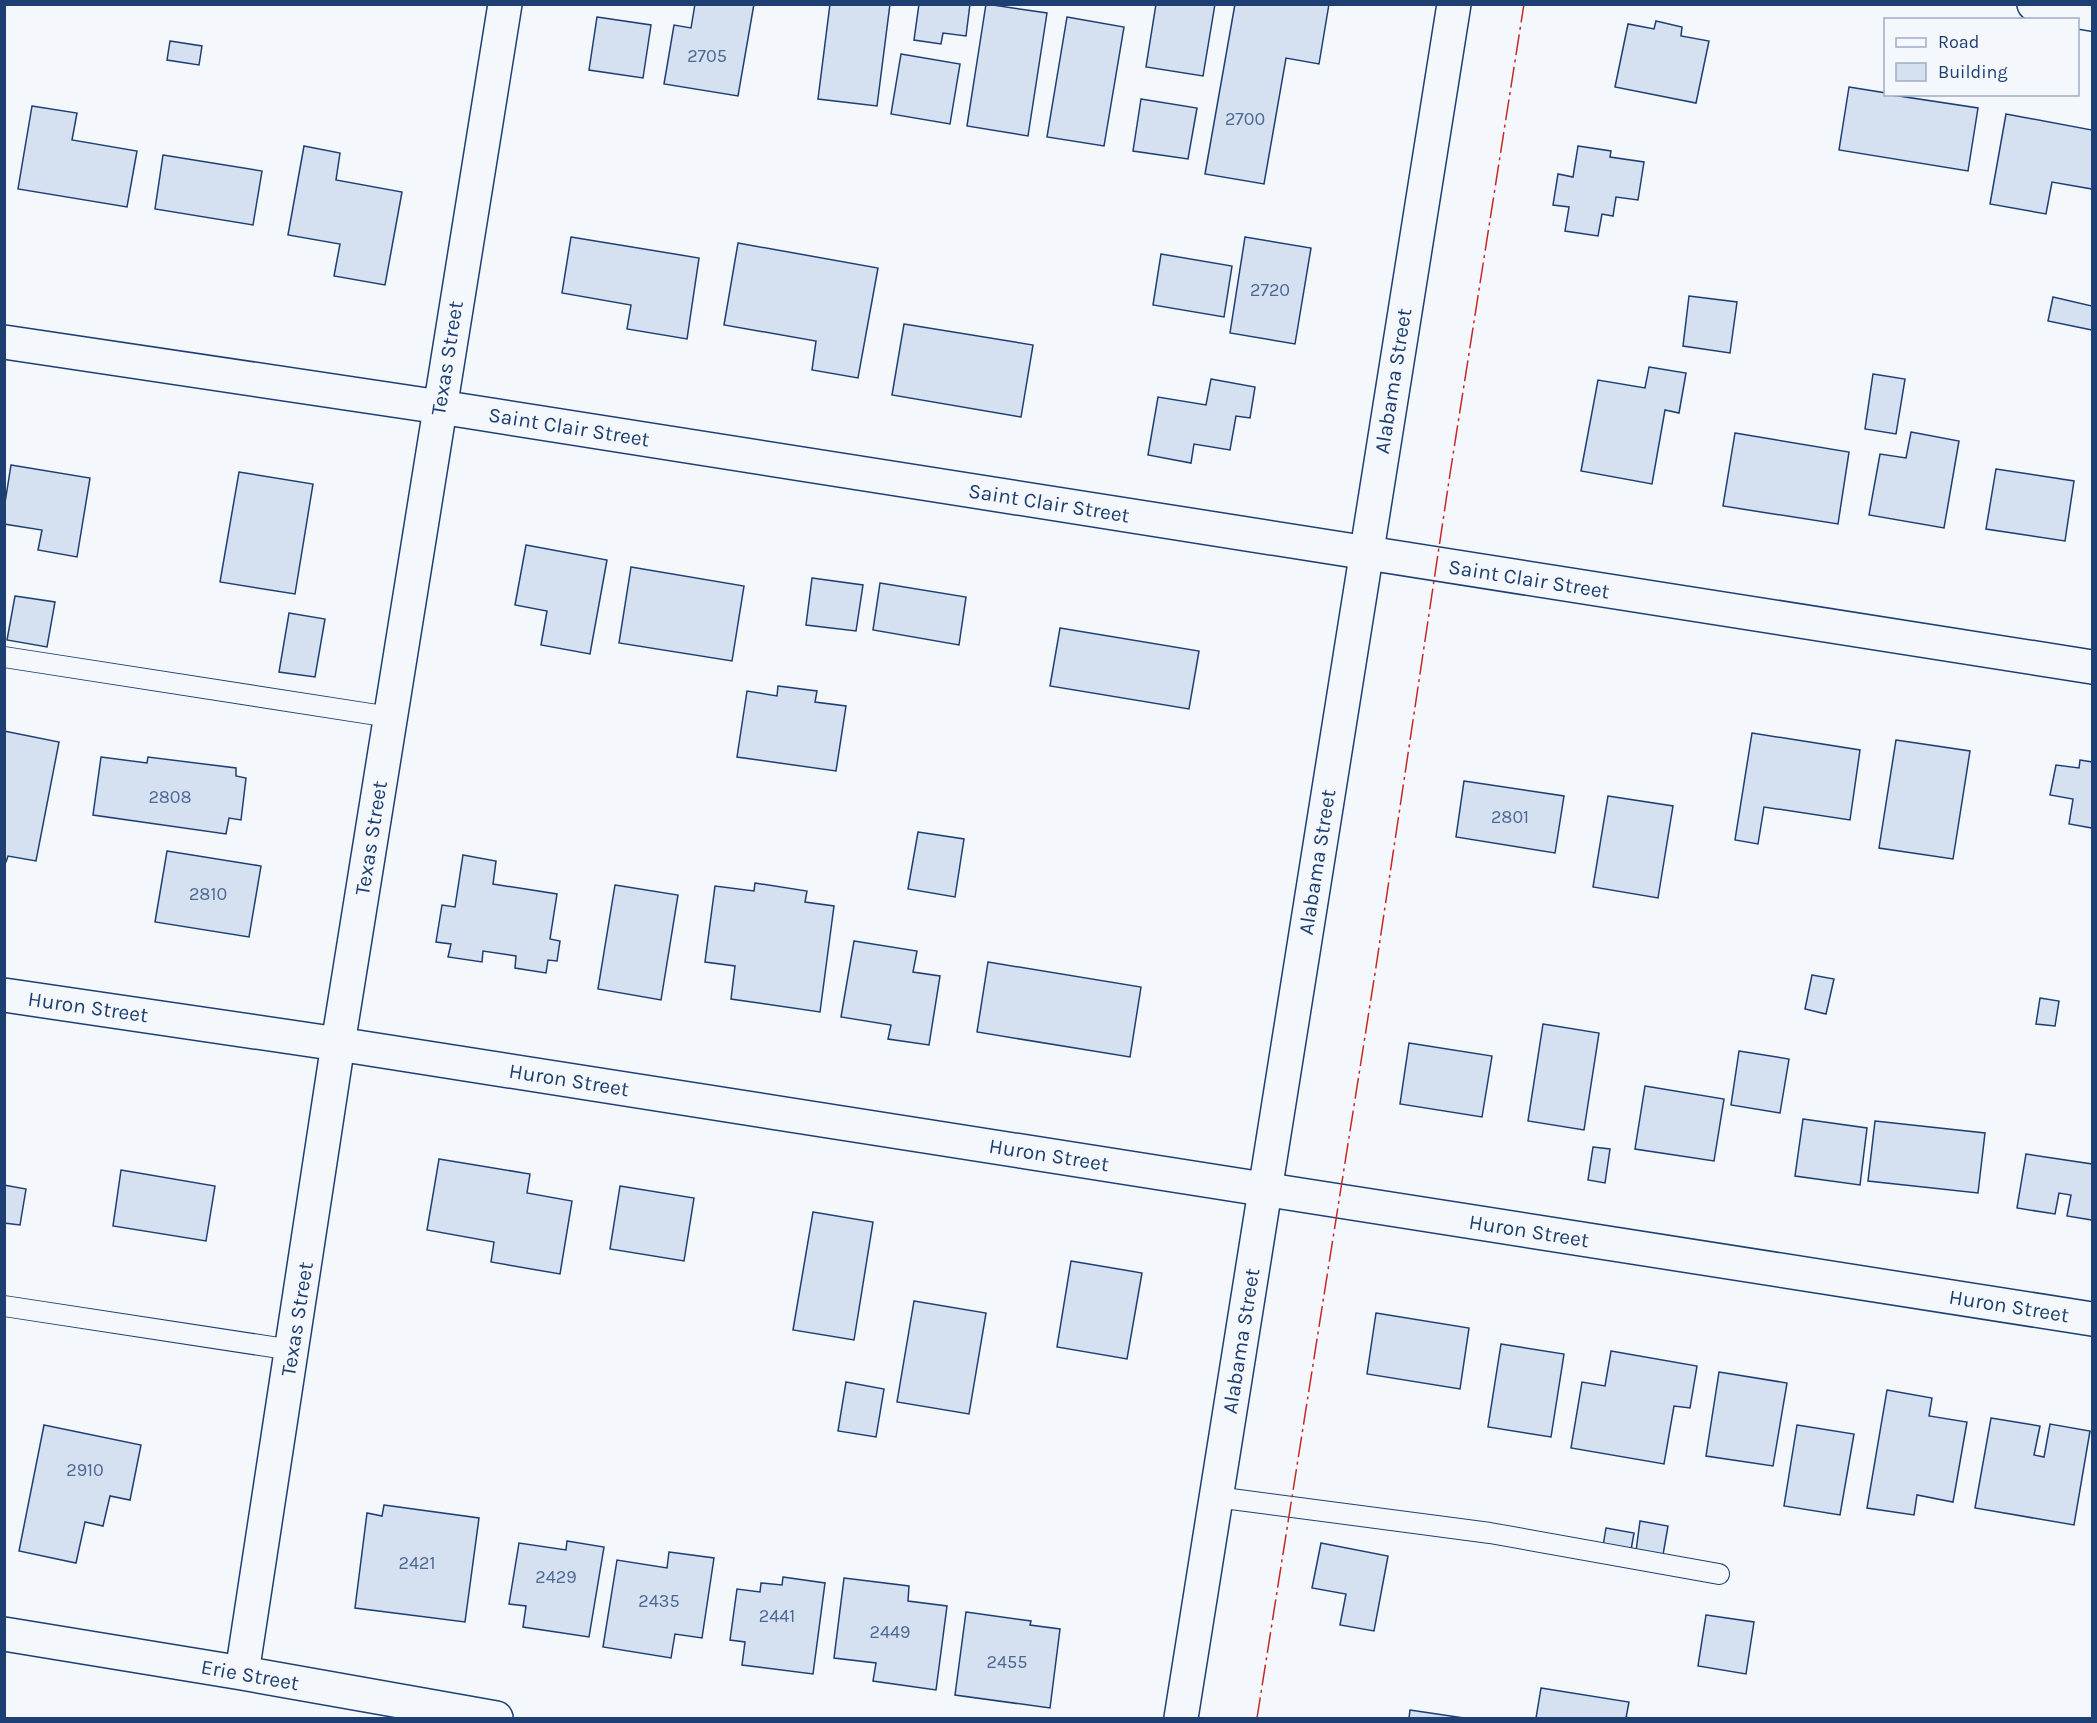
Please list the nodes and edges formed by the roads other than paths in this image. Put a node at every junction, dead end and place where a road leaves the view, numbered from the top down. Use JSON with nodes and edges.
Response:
{"nodes":[{"id":1,"x":505,"y":4,"type":"edge"},
{"id":2,"x":1454,"y":4,"type":"edge"},
{"id":3,"x":2034,"y":4,"type":"edge"},
{"id":4,"x":2092,"y":14,"type":"edge"},
{"id":5,"x":4,"y":342,"type":"edge"},
{"id":6,"x":440,"y":407,"type":"junction"},
{"id":7,"x":1366,"y":553,"type":"junction"},
{"id":8,"x":4,"y":657,"type":"edge"},
{"id":9,"x":2092,"y":667,"type":"edge"},
{"id":10,"x":390,"y":717,"type":"junction"},
{"id":11,"x":4,"y":995,"type":"edge"},
{"id":12,"x":338,"y":1044,"type":"junction"},
{"id":13,"x":1265,"y":1189,"type":"junction"},
{"id":14,"x":4,"y":1306,"type":"edge"},
{"id":15,"x":2092,"y":1319,"type":"edge"},
{"id":16,"x":292,"y":1350,"type":"junction"},
{"id":17,"x":1216,"y":1497,"type":"junction"},
{"id":18,"x":1719,"y":1574,"type":"dead end"},
{"id":19,"x":4,"y":1634,"type":"edge"},
{"id":20,"x":242,"y":1673,"type":"junction"},
{"id":21,"x":496,"y":1719,"type":"edge"},
{"id":22,"x":1181,"y":1719,"type":"edge"}],
"edges":[{"from":1,"to":6,"type":"street","name":"Texas Street"},
{"from":2,"to":7,"type":"street","name":"Alabama Street"},
{"from":3,"to":4,"type":"street"},
{"from":5,"to":6,"type":"street","name":"Saint Clair Street"},
{"from":6,"to":7,"type":"street","name":"Saint Clair Street"},
{"from":6,"to":10,"type":"street","name":"Texas Street"},
{"from":7,"to":9,"type":"street","name":"Saint Clair Street"},
{"from":7,"to":13,"type":"street","name":"Alabama Street"},
{"from":8,"to":10,"type":"lane"},
{"from":10,"to":12,"type":"street","name":"Texas Street"},
{"from":11,"to":12,"type":"street","name":"Huron Street"},
{"from":12,"to":13,"type":"street","name":"Huron Street"},
{"from":12,"to":16,"type":"street","name":"Texas Street"},
{"from":13,"to":15,"type":"street","name":"Huron Street"},
{"from":13,"to":17,"type":"street","name":"Alabama Street"},
{"from":14,"to":16,"type":"lane"},
{"from":16,"to":20,"type":"street","name":"Texas Street"},
{"from":17,"to":18,"type":"lane"},
{"from":17,"to":22,"type":"street","name":"Alabama Street"},
{"from":19,"to":20,"type":"street","name":"Erie Street"},
{"from":20,"to":21,"type":"street","name":"Erie Street"}]}
